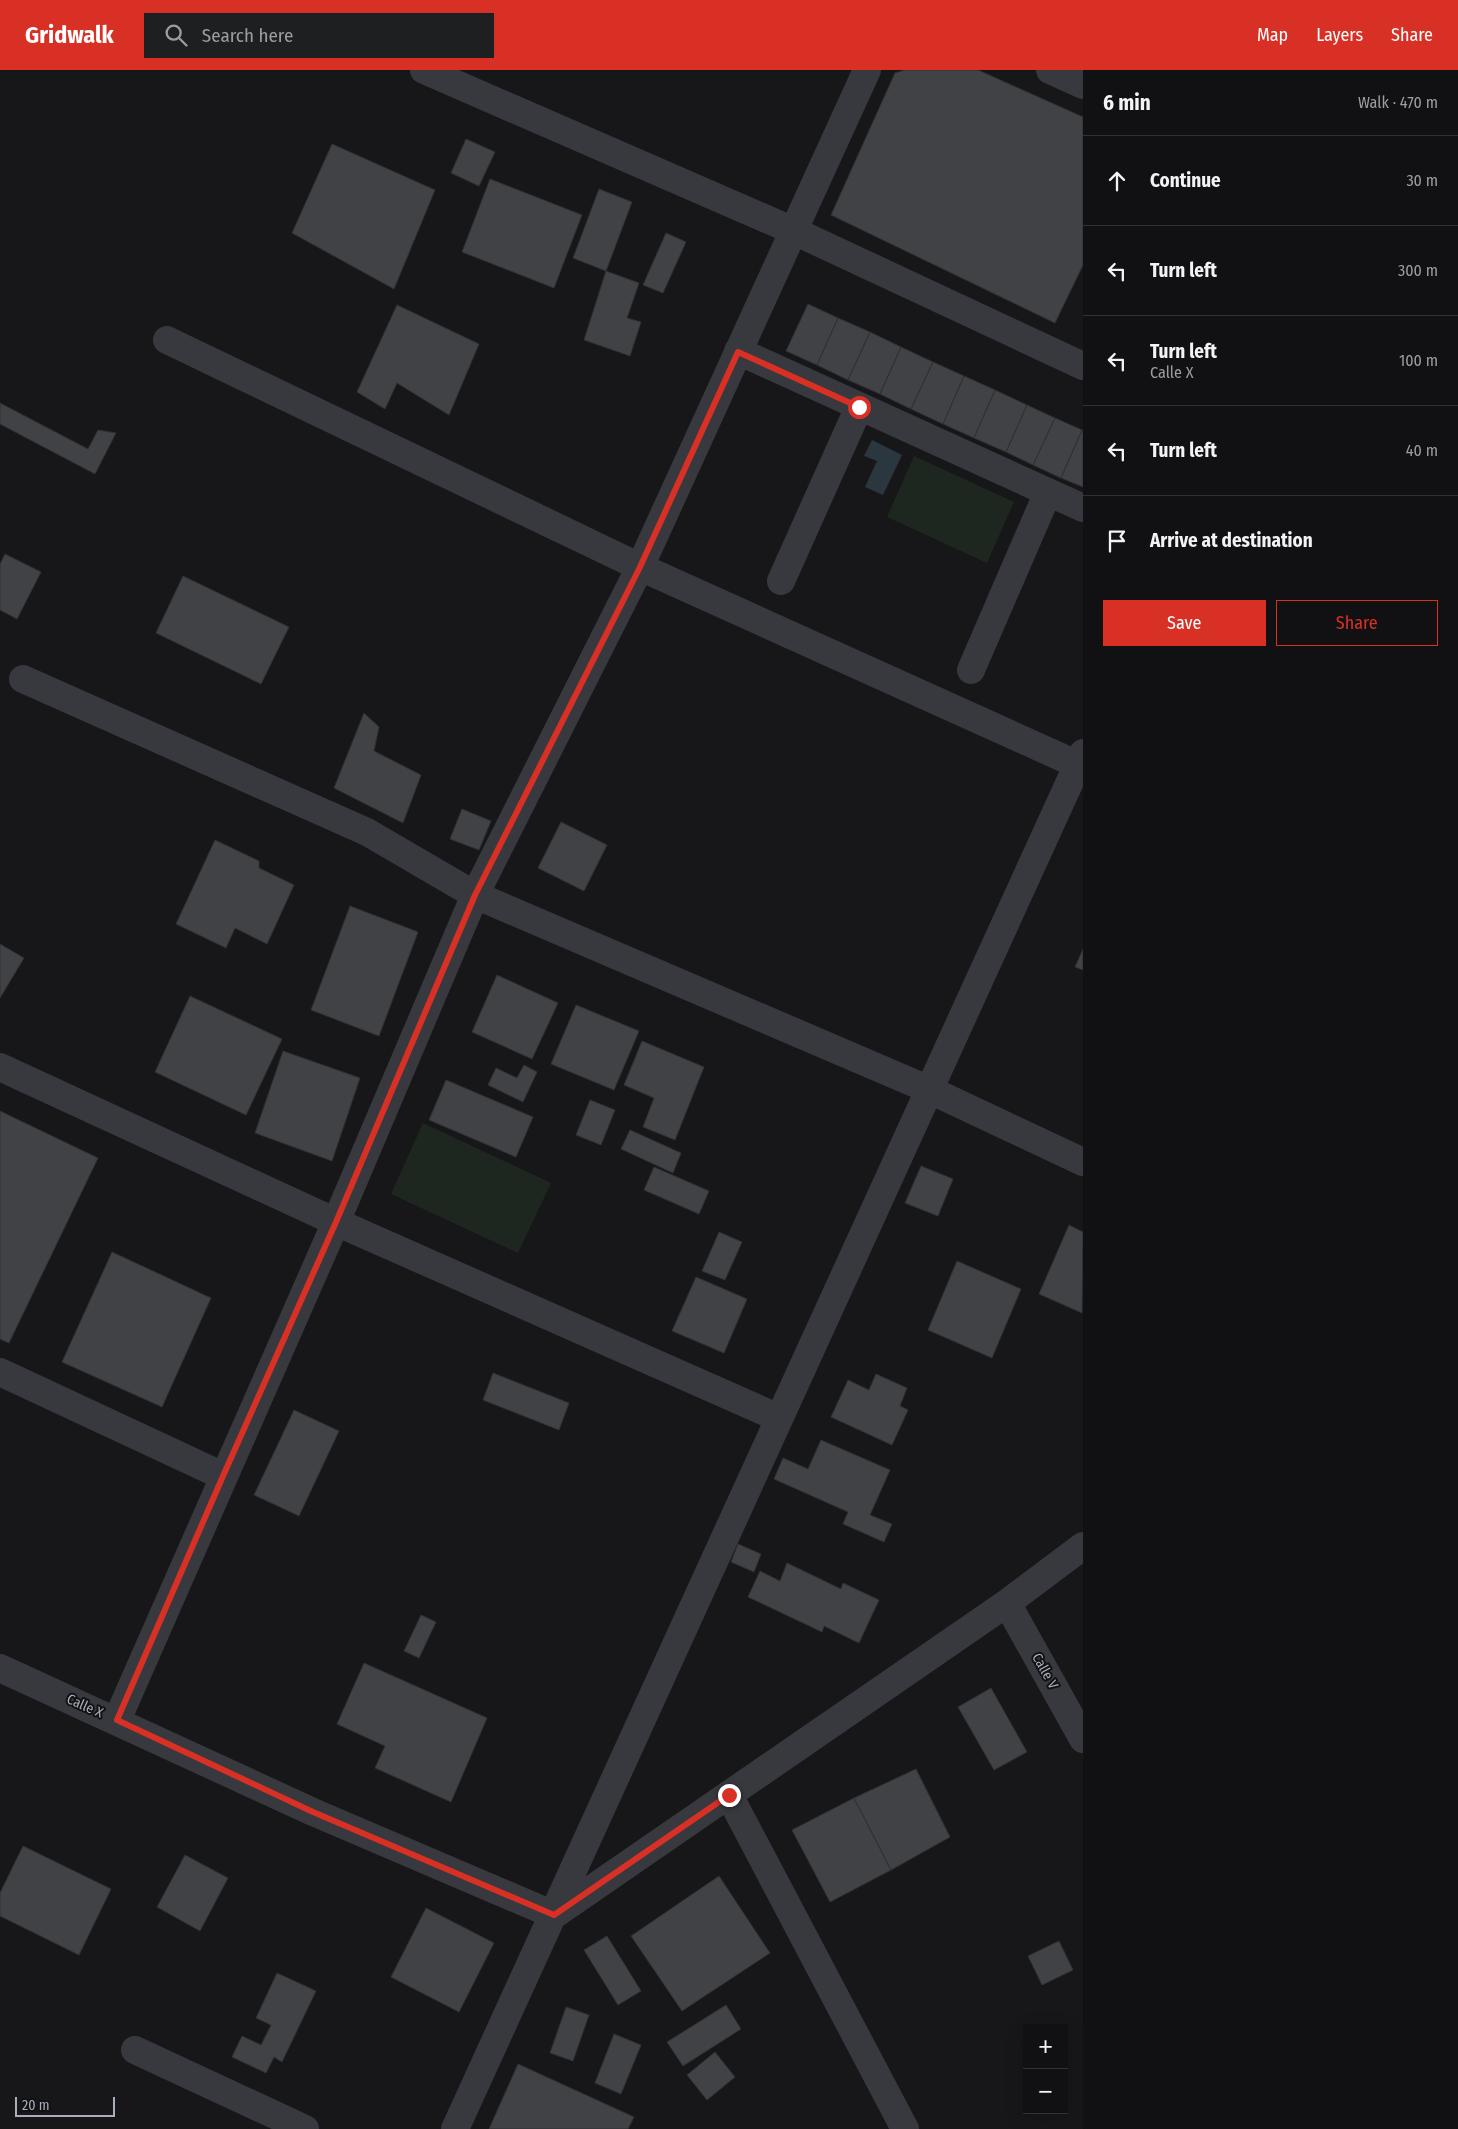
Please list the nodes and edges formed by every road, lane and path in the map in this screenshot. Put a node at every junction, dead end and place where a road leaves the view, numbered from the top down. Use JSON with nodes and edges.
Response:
{"nodes":[{"id":1,"x":424,"y":70,"type":"edge"},
{"id":2,"x":867,"y":70,"type":"edge"},
{"id":3,"x":1050,"y":70,"type":"edge"},
{"id":4,"x":1083,"y":85,"type":"edge"},
{"id":5,"x":794,"y":231,"type":"junction"},
{"id":6,"x":167,"y":340,"type":"dead end"},
{"id":7,"x":738,"y":352,"type":"junction"},
{"id":8,"x":1083,"y":366,"type":"edge"},
{"id":9,"x":859,"y":407,"type":"junction"},
{"id":10,"x":1048,"y":492,"type":"junction"},
{"id":11,"x":1083,"y":508,"type":"edge"},
{"id":12,"x":640,"y":567,"type":"junction"},
{"id":13,"x":781,"y":581,"type":"dead end"},
{"id":14,"x":972,"y":670,"type":"dead end"},
{"id":15,"x":24,"y":679,"type":"dead end"},
{"id":16,"x":1081,"y":762,"type":"edge"},
{"id":17,"x":475,"y":895,"type":"junction"},
{"id":18,"x":0,"y":1066,"type":"edge"},
{"id":19,"x":930,"y":1090,"type":"junction"},
{"id":20,"x":1083,"y":1162,"type":"edge"},
{"id":21,"x":336,"y":1222,"type":"junction"},
{"id":22,"x":0,"y":1372,"type":"edge"},
{"id":23,"x":779,"y":1418,"type":"junction"},
{"id":24,"x":223,"y":1476,"type":"junction"},
{"id":25,"x":1083,"y":1546,"type":"edge"},
{"id":26,"x":1007,"y":1603,"type":"junction"},
{"id":27,"x":0,"y":1668,"type":"edge"},
{"id":28,"x":117,"y":1720,"type":"junction"},
{"id":29,"x":1083,"y":1739,"type":"edge"},
{"id":30,"x":729,"y":1795,"type":"junction"},
{"id":31,"x":554,"y":1915,"type":"junction"},
{"id":32,"x":135,"y":2050,"type":"dead end"},
{"id":33,"x":305,"y":2129,"type":"edge"},
{"id":34,"x":455,"y":2129,"type":"edge"},
{"id":35,"x":905,"y":2129,"type":"edge"}],
"edges":[{"from":1,"to":5,"type":"street"},
{"from":2,"to":5,"type":"street"},
{"from":3,"to":4,"type":"street"},
{"from":5,"to":7,"type":"street"},
{"from":5,"to":8,"type":"street"},
{"from":6,"to":12,"type":"street"},
{"from":7,"to":9,"type":"street"},
{"from":7,"to":12,"type":"street"},
{"from":9,"to":10,"type":"street"},
{"from":9,"to":13,"type":"street"},
{"from":10,"to":11,"type":"street"},
{"from":10,"to":14,"type":"street"},
{"from":12,"to":16,"type":"street"},
{"from":12,"to":17,"type":"street"},
{"from":15,"to":17,"type":"street"},
{"from":16,"to":19,"type":"street"},
{"from":17,"to":19,"type":"street"},
{"from":17,"to":21,"type":"street"},
{"from":18,"to":21,"type":"street"},
{"from":19,"to":20,"type":"street"},
{"from":19,"to":23,"type":"street"},
{"from":21,"to":23,"type":"street"},
{"from":21,"to":24,"type":"street"},
{"from":22,"to":24,"type":"street"},
{"from":23,"to":31,"type":"street"},
{"from":24,"to":28,"type":"street"},
{"from":25,"to":26,"type":"street"},
{"from":26,"to":29,"type":"street","name":"Calle V"},
{"from":26,"to":30,"type":"street"},
{"from":27,"to":28,"type":"street","name":"Calle X"},
{"from":28,"to":31,"type":"street","name":"Calle X"},
{"from":30,"to":31,"type":"street"},
{"from":30,"to":35,"type":"street"},
{"from":31,"to":34,"type":"street"},
{"from":32,"to":33,"type":"street"}]}
